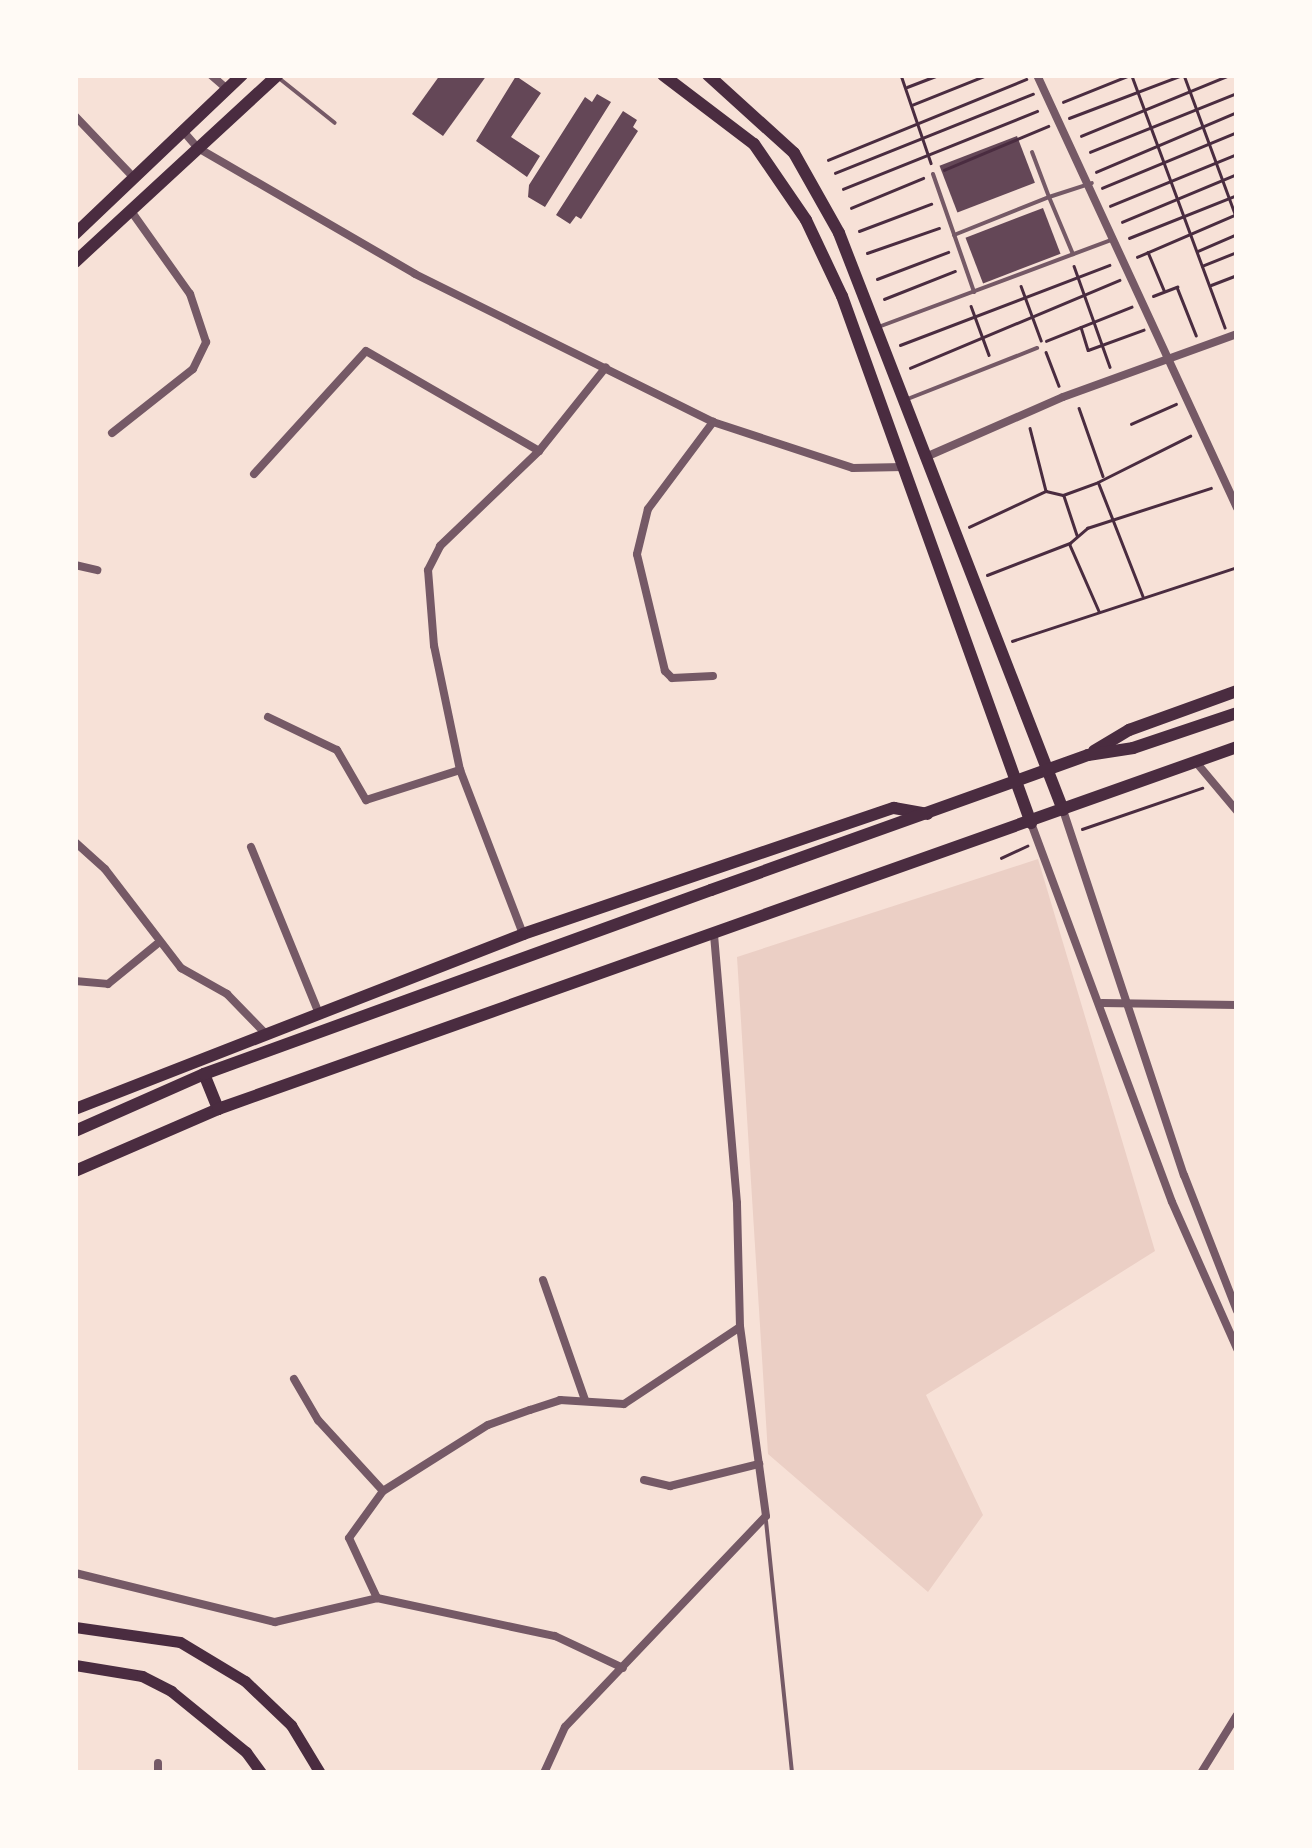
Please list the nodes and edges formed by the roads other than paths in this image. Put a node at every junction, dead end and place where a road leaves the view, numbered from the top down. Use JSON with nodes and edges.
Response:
{"nodes":[{"id":1,"x":212,"y":75,"type":"edge"},
{"id":2,"x":242,"y":75,"type":"edge"},
{"id":3,"x":662,"y":75,"type":"edge"},
{"id":4,"x":708,"y":75,"type":"edge"},
{"id":5,"x":1037,"y":75,"type":"edge"},
{"id":6,"x":277,"y":76,"type":"edge"},
{"id":7,"x":227,"y":89,"type":"junction"},
{"id":8,"x":75,"y":116,"type":"edge"},
{"id":9,"x":335,"y":123,"type":"dead end"},
{"id":10,"x":182,"y":131,"type":"junction"},
{"id":11,"x":198,"y":148,"type":"junction"},
{"id":12,"x":1032,"y":152,"type":"dead end"},
{"id":13,"x":933,"y":174,"type":"road end"},
{"id":14,"x":133,"y":177,"type":"junction"},
{"id":15,"x":1092,"y":183,"type":"junction"},
{"id":16,"x":1049,"y":197,"type":"junction"},
{"id":17,"x":131,"y":211,"type":"junction"},
{"id":18,"x":75,"y":234,"type":"edge"},
{"id":19,"x":954,"y":235,"type":"junction"},
{"id":20,"x":1117,"y":240,"type":"junction"},
{"id":21,"x":1072,"y":255,"type":"junction"},
{"id":22,"x":75,"y":262,"type":"edge"},
{"id":23,"x":974,"y":292,"type":"junction"},
{"id":24,"x":876,"y":328,"type":"junction"},
{"id":25,"x":1233,"y":335,"type":"edge"},
{"id":26,"x":1037,"y":348,"type":"road end"},
{"id":27,"x":1168,"y":358,"type":"junction"},
{"id":28,"x":606,"y":368,"type":"junction"},
{"id":29,"x":905,"y":400,"type":"junction"},
{"id":30,"x":713,"y":422,"type":"junction"},
{"id":31,"x":112,"y":433,"type":"dead end"},
{"id":32,"x":539,"y":451,"type":"junction"},
{"id":33,"x":928,"y":456,"type":"junction"},
{"id":34,"x":902,"y":467,"type":"junction"},
{"id":35,"x":254,"y":474,"type":"dead end"},
{"id":36,"x":1237,"y":508,"type":"edge"},
{"id":37,"x":75,"y":565,"type":"edge"},
{"id":38,"x":97,"y":570,"type":"dead end"},
{"id":39,"x":713,"y":676,"type":"dead end"},
{"id":40,"x":1237,"y":691,"type":"edge"},
{"id":41,"x":1237,"y":713,"type":"edge"},
{"id":42,"x":268,"y":717,"type":"dead end"},
{"id":43,"x":1237,"y":747,"type":"edge"},
{"id":44,"x":1088,"y":755,"type":"junction"},
{"id":45,"x":1196,"y":761,"type":"junction"},
{"id":46,"x":460,"y":770,"type":"junction"},
{"id":47,"x":1050,"y":771,"type":"junction"},
{"id":48,"x":1018,"y":782,"type":"junction"},
{"id":49,"x":1063,"y":810,"type":"junction"},
{"id":50,"x":1237,"y":811,"type":"edge"},
{"id":51,"x":929,"y":814,"type":"junction"},
{"id":52,"x":1030,"y":823,"type":"junction"},
{"id":53,"x":75,"y":842,"type":"edge"},
{"id":54,"x":252,"y":847,"type":"dead end"},
{"id":55,"x":714,"y":933,"type":"junction"},
{"id":56,"x":523,"y":934,"type":"junction"},
{"id":57,"x":158,"y":944,"type":"junction"},
{"id":58,"x":75,"y":981,"type":"edge"},
{"id":59,"x":1102,"y":1003,"type":"junction"},
{"id":60,"x":1126,"y":1003,"type":"junction"},
{"id":61,"x":1237,"y":1005,"type":"edge"},
{"id":62,"x":318,"y":1011,"type":"junction"},
{"id":63,"x":263,"y":1031,"type":"junction"},
{"id":64,"x":204,"y":1074,"type":"junction"},
{"id":65,"x":75,"y":1109,"type":"edge"},
{"id":66,"x":218,"y":1109,"type":"junction"},
{"id":67,"x":75,"y":1131,"type":"edge"},
{"id":68,"x":75,"y":1171,"type":"edge"},
{"id":69,"x":543,"y":1280,"type":"dead end"},
{"id":70,"x":1237,"y":1311,"type":"edge"},
{"id":71,"x":740,"y":1328,"type":"junction"},
{"id":72,"x":1237,"y":1349,"type":"edge"},
{"id":73,"x":294,"y":1380,"type":"dead end"},
{"id":74,"x":585,"y":1400,"type":"junction"},
{"id":75,"x":759,"y":1464,"type":"junction"},
{"id":76,"x":644,"y":1480,"type":"dead end"},
{"id":77,"x":383,"y":1490,"type":"junction"},
{"id":78,"x":766,"y":1516,"type":"junction"},
{"id":79,"x":75,"y":1573,"type":"edge"},
{"id":80,"x":377,"y":1598,"type":"junction"},
{"id":81,"x":75,"y":1627,"type":"edge"},
{"id":82,"x":75,"y":1664,"type":"edge"},
{"id":83,"x":623,"y":1668,"type":"junction"},
{"id":84,"x":1237,"y":1716,"type":"edge"},
{"id":85,"x":261,"y":1773,"type":"edge"},
{"id":86,"x":320,"y":1773,"type":"edge"},
{"id":87,"x":544,"y":1773,"type":"edge"},
{"id":88,"x":792,"y":1773,"type":"edge"},
{"id":89,"x":1201,"y":1773,"type":"edge"}],
"edges":[{"from":1,"to":7,"type":"street"},
{"from":2,"to":7,"type":"main road"},
{"from":3,"to":34,"type":"main road"},
{"from":4,"to":24,"type":"main road"},
{"from":5,"to":15,"type":"street"},
{"from":6,"to":9,"type":"lane"},
{"from":6,"to":11,"type":"main road"},
{"from":7,"to":10,"type":"main road"},
{"from":8,"to":14,"type":"street"},
{"from":10,"to":11,"type":"street"},
{"from":10,"to":14,"type":"main road"},
{"from":11,"to":17,"type":"main road"},
{"from":11,"to":28,"type":"street"},
{"from":12,"to":16,"type":"lane"},
{"from":13,"to":19,"type":"lane"},
{"from":14,"to":18,"type":"main road"},
{"from":15,"to":16,"type":"lane"},
{"from":15,"to":20,"type":"street"},
{"from":16,"to":19,"type":"lane"},
{"from":16,"to":21,"type":"lane"},
{"from":17,"to":22,"type":"main road"},
{"from":17,"to":31,"type":"street"},
{"from":19,"to":23,"type":"lane"},
{"from":20,"to":21,"type":"lane"},
{"from":20,"to":27,"type":"street"},
{"from":21,"to":23,"type":"lane"},
{"from":23,"to":24,"type":"lane"},
{"from":24,"to":29,"type":"main road"},
{"from":25,"to":27,"type":"street"},
{"from":26,"to":29,"type":"lane"},
{"from":27,"to":33,"type":"street"},
{"from":27,"to":36,"type":"street"},
{"from":28,"to":30,"type":"street"},
{"from":28,"to":32,"type":"street"},
{"from":29,"to":33,"type":"main road"},
{"from":30,"to":34,"type":"street"},
{"from":30,"to":39,"type":"street"},
{"from":32,"to":35,"type":"street"},
{"from":32,"to":46,"type":"street"},
{"from":33,"to":47,"type":"main road"},
{"from":34,"to":48,"type":"main road"},
{"from":37,"to":38,"type":"street"},
{"from":40,"to":44,"type":"main road"},
{"from":41,"to":44,"type":"main road"},
{"from":42,"to":46,"type":"street"},
{"from":43,"to":45,"type":"main road"},
{"from":44,"to":47,"type":"main road"},
{"from":45,"to":49,"type":"main road"},
{"from":45,"to":50,"type":"street"},
{"from":46,"to":56,"type":"street"},
{"from":47,"to":48,"type":"main road"},
{"from":47,"to":49,"type":"main road"},
{"from":48,"to":51,"type":"main road"},
{"from":48,"to":52,"type":"main road"},
{"from":49,"to":52,"type":"main road"},
{"from":49,"to":60,"type":"street"},
{"from":51,"to":56,"type":"main road"},
{"from":51,"to":64,"type":"main road"},
{"from":52,"to":55,"type":"main road"},
{"from":52,"to":59,"type":"street"},
{"from":53,"to":57,"type":"street"},
{"from":54,"to":62,"type":"street"},
{"from":55,"to":66,"type":"main road"},
{"from":55,"to":71,"type":"street"},
{"from":56,"to":62,"type":"main road"},
{"from":57,"to":58,"type":"street"},
{"from":57,"to":63,"type":"street"},
{"from":59,"to":60,"type":"street"},
{"from":59,"to":72,"type":"street"},
{"from":60,"to":61,"type":"street"},
{"from":60,"to":70,"type":"street"},
{"from":62,"to":63,"type":"main road"},
{"from":63,"to":65,"type":"main road"},
{"from":64,"to":66,"type":"main road"},
{"from":64,"to":67,"type":"main road"},
{"from":66,"to":68,"type":"main road"},
{"from":69,"to":74,"type":"street"},
{"from":71,"to":74,"type":"street"},
{"from":71,"to":75,"type":"street"},
{"from":73,"to":77,"type":"street"},
{"from":74,"to":77,"type":"street"},
{"from":75,"to":76,"type":"street"},
{"from":75,"to":78,"type":"street"},
{"from":77,"to":80,"type":"street"},
{"from":78,"to":83,"type":"street"},
{"from":78,"to":88,"type":"lane"},
{"from":79,"to":80,"type":"street"},
{"from":80,"to":83,"type":"street"},
{"from":81,"to":86,"type":"main road"},
{"from":82,"to":85,"type":"main road"},
{"from":83,"to":87,"type":"street"},
{"from":84,"to":89,"type":"street"}]}
